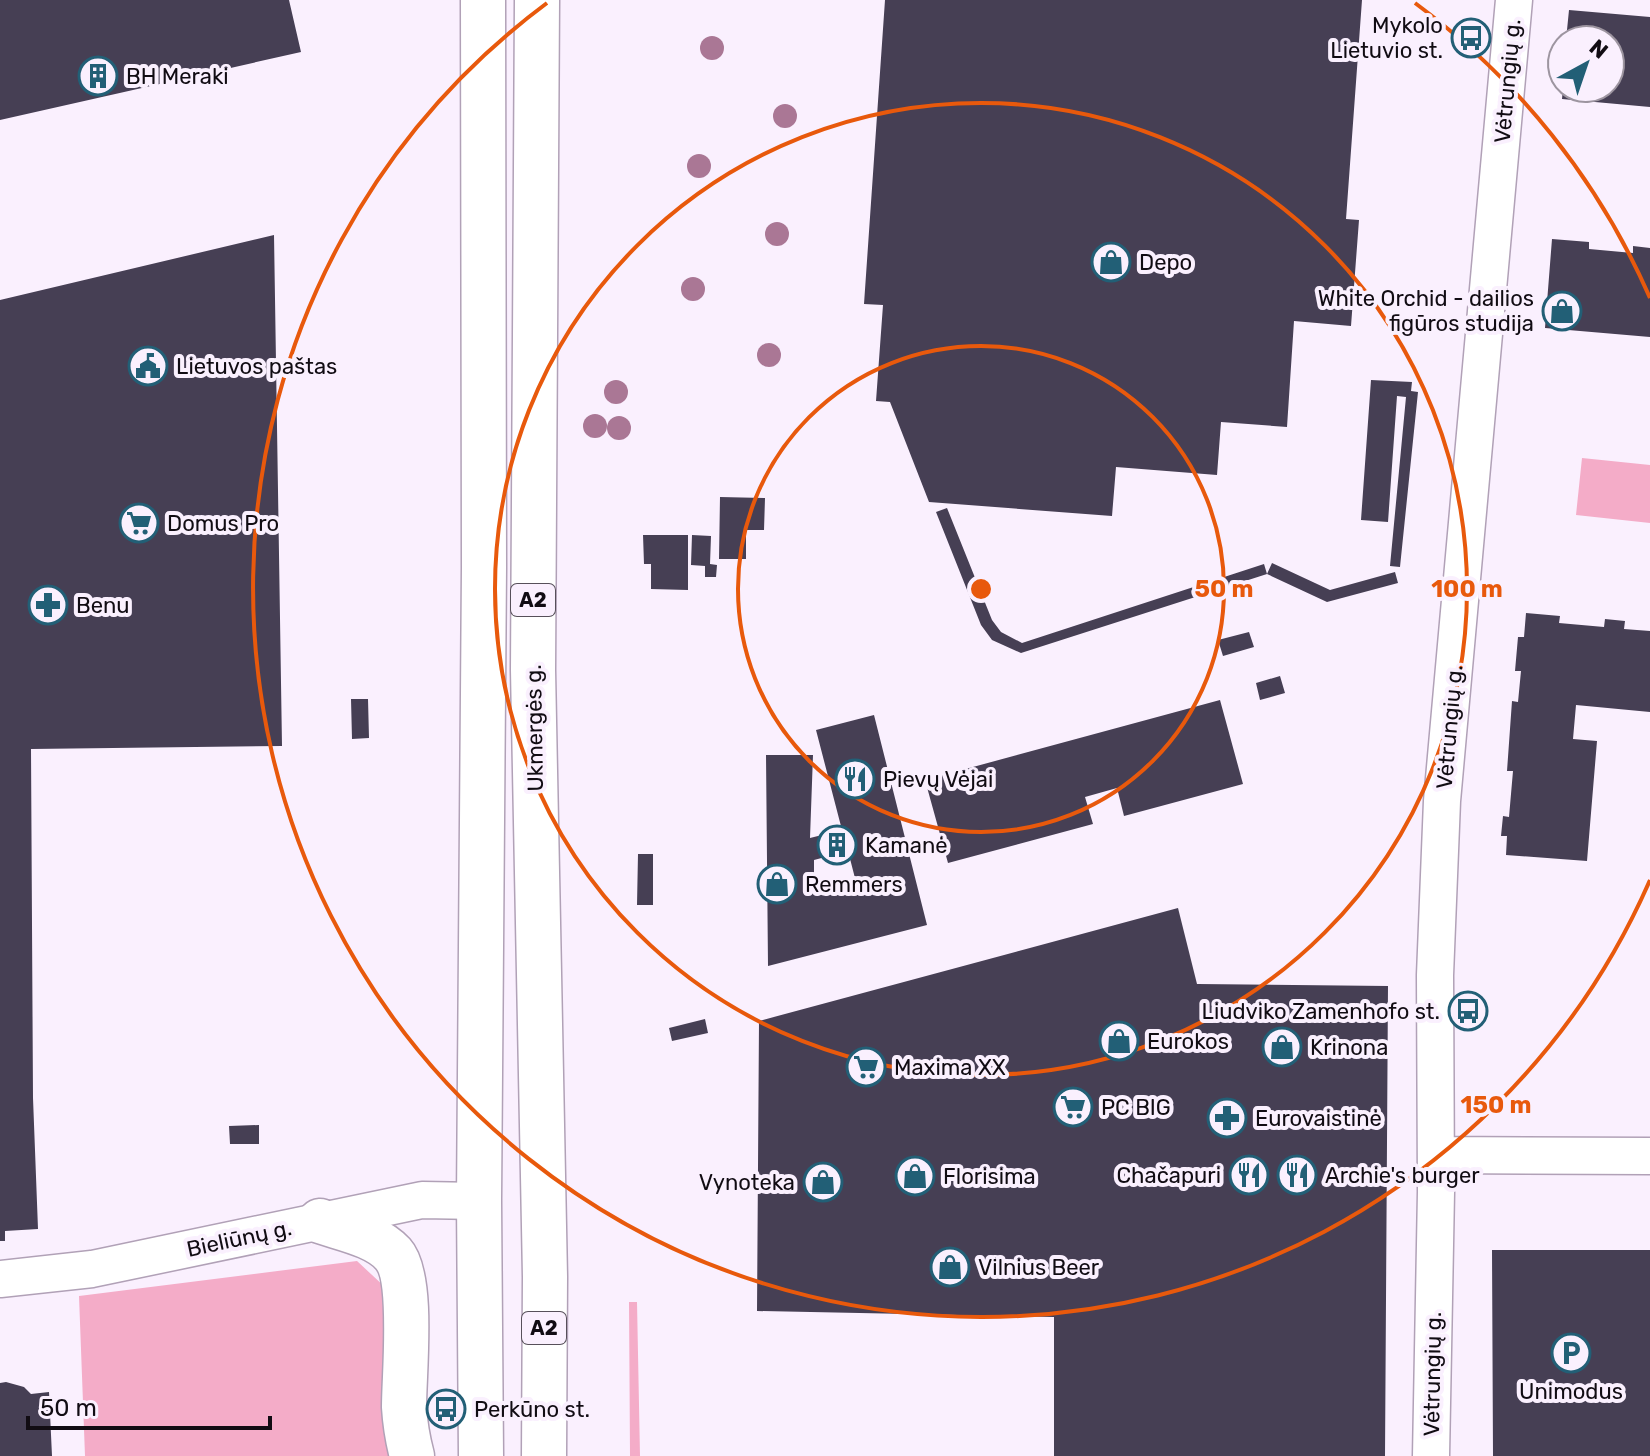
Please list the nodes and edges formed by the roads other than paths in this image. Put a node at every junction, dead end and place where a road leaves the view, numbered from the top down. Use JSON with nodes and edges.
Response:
{"nodes":[{"id":1,"x":483,"y":0,"type":"edge"},
{"id":2,"x":537,"y":0,"type":"edge"},
{"id":3,"x":1514,"y":0,"type":"edge"},
{"id":4,"x":542,"y":1155,"type":"junction"},
{"id":5,"x":1437,"y":1155,"type":"junction"},
{"id":6,"x":1650,"y":1156,"type":"edge"},
{"id":7,"x":543,"y":1200,"type":"junction"},
{"id":8,"x":479,"y":1201,"type":"junction"},
{"id":9,"x":320,"y":1221,"type":"junction"},
{"id":10,"x":0,"y":1279,"type":"edge"},
{"id":11,"x":412,"y":1456,"type":"edge"},
{"id":12,"x":481,"y":1456,"type":"edge"},
{"id":13,"x":544,"y":1456,"type":"edge"},
{"id":14,"x":1431,"y":1456,"type":"edge"}],
"edges":[{"from":1,"to":8,"type":"highway","number":"A2"},
{"from":2,"to":4,"type":"highway","name":"Ukmergės g.","number":"A2"},
{"from":3,"to":5,"type":"street","name":"Vėtrungių g."},
{"from":4,"to":7,"type":"highway","name":"Ukmergės g.","number":"A2"},
{"from":4,"to":8,"type":"highway"},
{"from":5,"to":6,"type":"street"},
{"from":5,"to":14,"type":"street","name":"Vėtrungių g."},
{"from":7,"to":8,"type":"highway"},
{"from":7,"to":13,"type":"highway","name":"Ukmergės g.","number":"A2"},
{"from":8,"to":9,"type":"street","name":"Bieliūnų g."},
{"from":8,"to":12,"type":"highway","number":"A2"},
{"from":9,"to":10,"type":"street","name":"Bieliūnų g."},
{"from":9,"to":11,"type":"highway"}]}
